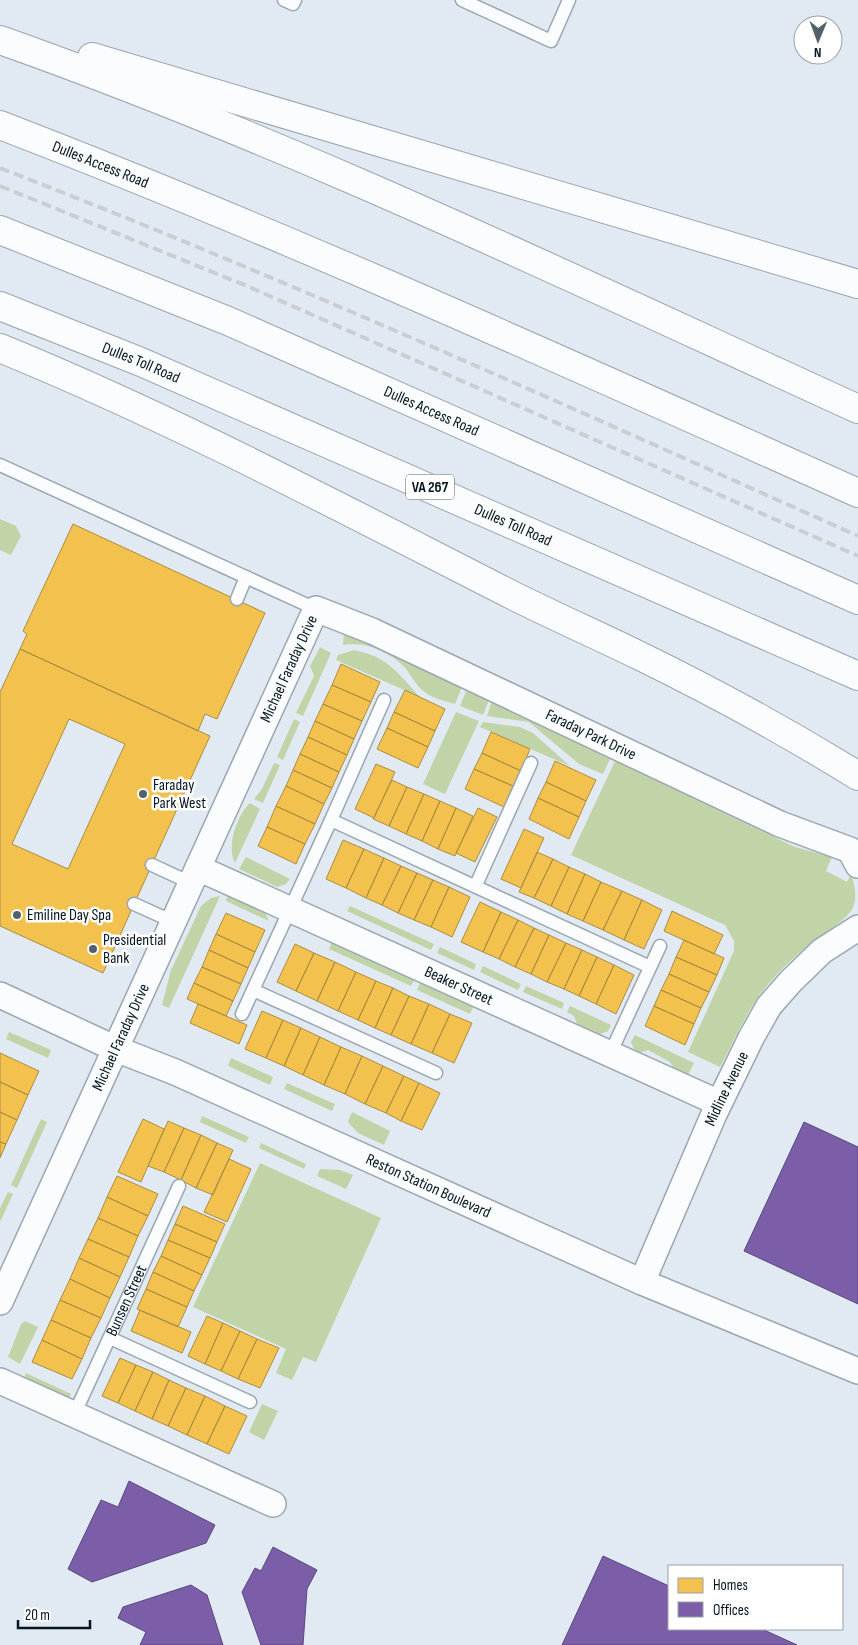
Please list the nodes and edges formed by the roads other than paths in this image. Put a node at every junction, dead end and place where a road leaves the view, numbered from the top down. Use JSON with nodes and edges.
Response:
{"nodes":[{"id":1,"x":284,"y":0,"type":"edge"},
{"id":2,"x":295,"y":0,"type":"edge"},
{"id":3,"x":462,"y":0,"type":"edge"},
{"id":4,"x":569,"y":0,"type":"edge"},
{"id":5,"x":0,"y":30,"type":"edge"},
{"id":6,"x":0,"y":40,"type":"edge"},
{"id":7,"x":0,"y":126,"type":"edge"},
{"id":8,"x":0,"y":230,"type":"edge"},
{"id":9,"x":858,"y":284,"type":"edge"},
{"id":10,"x":0,"y":306,"type":"edge"},
{"id":11,"x":0,"y":348,"type":"edge"},
{"id":12,"x":858,"y":409,"type":"edge"},
{"id":13,"x":0,"y":465,"type":"edge"},
{"id":14,"x":858,"y":493,"type":"edge"},
{"id":15,"x":246,"y":577,"type":"junction"},
{"id":16,"x":236,"y":599,"type":"dead end"},
{"id":17,"x":858,"y":600,"type":"edge"},
{"id":18,"x":316,"y":609,"type":"junction"},
{"id":19,"x":858,"y":676,"type":"edge"},
{"id":20,"x":384,"y":700,"type":"dead end"},
{"id":21,"x":531,"y":763,"type":"dead end"},
{"id":22,"x":858,"y":776,"type":"edge"},
{"id":23,"x":331,"y":820,"type":"junction"},
{"id":24,"x":152,"y":865,"type":"dead end"},
{"id":25,"x":858,"y":865,"type":"edge"},
{"id":26,"x":195,"y":876,"type":"junction"},
{"id":27,"x":476,"y":885,"type":"junction"},
{"id":28,"x":134,"y":904,"type":"dead end"},
{"id":29,"x":291,"y":908,"type":"junction"},
{"id":30,"x":174,"y":922,"type":"junction"},
{"id":31,"x":858,"y":928,"type":"edge"},
{"id":32,"x":660,"y":946,"type":"dead end"},
{"id":33,"x":650,"y":967,"type":"junction"},
{"id":34,"x":252,"y":990,"type":"junction"},
{"id":35,"x":0,"y":994,"type":"edge"},
{"id":36,"x":242,"y":1014,"type":"dead end"},
{"id":37,"x":116,"y":1049,"type":"junction"},
{"id":38,"x":610,"y":1054,"type":"junction"},
{"id":39,"x":436,"y":1073,"type":"dead end"},
{"id":40,"x":720,"y":1103,"type":"junction"},
{"id":41,"x":178,"y":1186,"type":"dead end"},
{"id":42,"x":642,"y":1282,"type":"junction"},
{"id":43,"x":0,"y":1302,"type":"edge"},
{"id":44,"x":110,"y":1338,"type":"junction"},
{"id":45,"x":858,"y":1371,"type":"edge"},
{"id":46,"x":0,"y":1381,"type":"edge"},
{"id":47,"x":250,"y":1402,"type":"dead end"},
{"id":48,"x":74,"y":1415,"type":"junction"},
{"id":49,"x":273,"y":1504,"type":"dead end"}],
"edges":[{"from":1,"to":2,"type":"lane"},
{"from":3,"to":4,"type":"lane"},
{"from":5,"to":9,"type":"highway"},
{"from":6,"to":12,"type":"highway"},
{"from":7,"to":14,"type":"highway","name":"Dulles Access Road"},
{"from":8,"to":17,"type":"highway","name":"Dulles Access Road"},
{"from":10,"to":19,"type":"highway","name":"Dulles Toll Road","number":"VA 267"},
{"from":11,"to":22,"type":"highway"},
{"from":13,"to":15,"type":"lane"},
{"from":15,"to":16,"type":"lane"},
{"from":15,"to":18,"type":"lane"},
{"from":18,"to":25,"type":"street","name":"Faraday Park Drive"},
{"from":18,"to":26,"type":"street","name":"Michael Faraday Drive"},
{"from":20,"to":23,"type":"lane"},
{"from":21,"to":27,"type":"lane"},
{"from":23,"to":27,"type":"lane"},
{"from":23,"to":29,"type":"lane"},
{"from":24,"to":26,"type":"lane"},
{"from":26,"to":29,"type":"street","name":"Beaker Street"},
{"from":26,"to":30,"type":"street","name":"Michael Faraday Drive"},
{"from":27,"to":33,"type":"lane"},
{"from":28,"to":30,"type":"lane"},
{"from":29,"to":34,"type":"lane"},
{"from":29,"to":38,"type":"street","name":"Beaker Street"},
{"from":30,"to":37,"type":"street","name":"Michael Faraday Drive"},
{"from":31,"to":40,"type":"street","name":"Midline Avenue"},
{"from":32,"to":33,"type":"lane"},
{"from":33,"to":38,"type":"lane"},
{"from":34,"to":36,"type":"lane"},
{"from":34,"to":39,"type":"lane"},
{"from":35,"to":37,"type":"street","name":"Reston Station Boulevard"},
{"from":37,"to":42,"type":"street","name":"Reston Station Boulevard"},
{"from":37,"to":43,"type":"street","name":"Michael Faraday Drive"},
{"from":38,"to":40,"type":"street","name":"Beaker Street"},
{"from":40,"to":42,"type":"street","name":"Midline Avenue"},
{"from":41,"to":44,"type":"lane","name":"Bunsen Street"},
{"from":42,"to":45,"type":"street","name":"Reston Station Boulevard"},
{"from":44,"to":47,"type":"lane"},
{"from":44,"to":48,"type":"lane","name":"Bunsen Street"},
{"from":46,"to":48,"type":"street"},
{"from":48,"to":49,"type":"street"}]}
